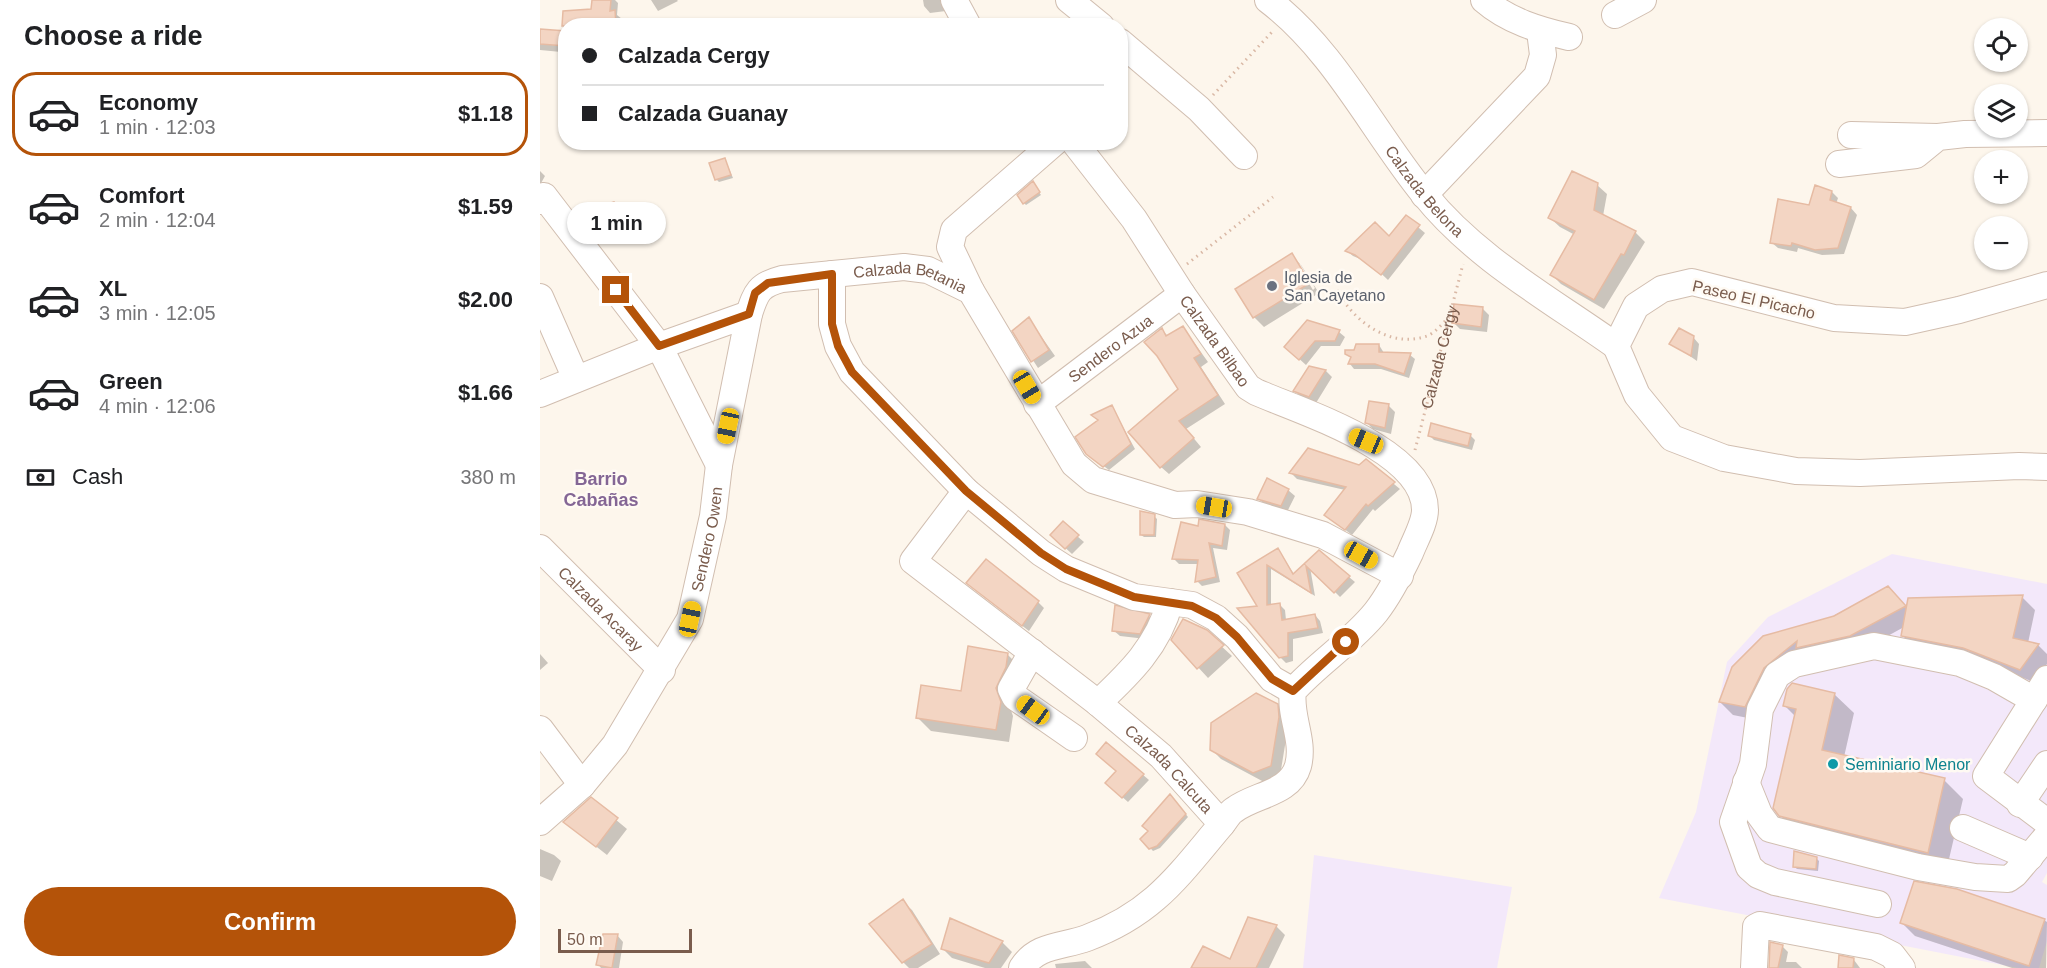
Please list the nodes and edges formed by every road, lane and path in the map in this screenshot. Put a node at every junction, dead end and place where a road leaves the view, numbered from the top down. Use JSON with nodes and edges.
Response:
{"nodes":[{"id":1,"x":954,"y":0,"type":"edge"},
{"id":2,"x":1069,"y":0,"type":"edge"},
{"id":3,"x":1484,"y":0,"type":"edge"},
{"id":4,"x":1644,"y":0,"type":"edge"},
{"id":5,"x":1278,"y":8,"type":"edge"},
{"id":6,"x":1615,"y":15,"type":"dead end"},
{"id":7,"x":964,"y":18,"type":"edge"},
{"id":8,"x":1091,"y":18,"type":"edge"},
{"id":9,"x":1540,"y":31,"type":"junction"},
{"id":10,"x":1569,"y":37,"type":"dead end"},
{"id":11,"x":1128,"y":49,"type":"edge"},
{"id":12,"x":1199,"y":109,"type":"junction"},
{"id":13,"x":2047,"y":133,"type":"edge"},
{"id":14,"x":1851,"y":135,"type":"dead end"},
{"id":15,"x":1938,"y":137,"type":"junction"},
{"id":16,"x":1046,"y":150,"type":"edge"},
{"id":17,"x":1080,"y":150,"type":"edge"},
{"id":18,"x":1244,"y":156,"type":"dead end"},
{"id":19,"x":1839,"y":164,"type":"dead end"},
{"id":20,"x":1424,"y":195,"type":"junction"},
{"id":21,"x":1274,"y":196,"type":"dead end"},
{"id":22,"x":542,"y":199,"type":"edge"},
{"id":23,"x":950,"y":238,"type":"junction"},
{"id":24,"x":1468,"y":242,"type":"junction"},
{"id":25,"x":919,"y":269,"type":"junction"},
{"id":26,"x":832,"y":274,"type":"junction"},
{"id":27,"x":1176,"y":285,"type":"junction"},
{"id":28,"x":2047,"y":285,"type":"edge"},
{"id":29,"x":1336,"y":290,"type":"dead end"},
{"id":30,"x":971,"y":291,"type":"junction"},
{"id":31,"x":540,"y":297,"type":"edge"},
{"id":32,"x":749,"y":314,"type":"junction"},
{"id":33,"x":1449,"y":317,"type":"junction"},
{"id":34,"x":659,"y":346,"type":"junction"},
{"id":35,"x":1616,"y":346,"type":"junction"},
{"id":36,"x":576,"y":380,"type":"junction"},
{"id":37,"x":540,"y":394,"type":"edge"},
{"id":38,"x":1037,"y":404,"type":"junction"},
{"id":39,"x":719,"y":465,"type":"junction"},
{"id":40,"x":2047,"y":467,"type":"edge"},
{"id":41,"x":1409,"y":473,"type":"junction"},
{"id":42,"x":966,"y":491,"type":"junction"},
{"id":43,"x":540,"y":548,"type":"edge"},
{"id":44,"x":1400,"y":576,"type":"junction"},
{"id":45,"x":1170,"y":602,"type":"junction"},
{"id":46,"x":1032,"y":652,"type":"junction"},
{"id":47,"x":662,"y":669,"type":"junction"},
{"id":48,"x":2041,"y":689,"type":"edge"},
{"id":49,"x":1293,"y":691,"type":"junction"},
{"id":50,"x":1098,"y":703,"type":"junction"},
{"id":51,"x":540,"y":729,"type":"edge"},
{"id":52,"x":1074,"y":738,"type":"dead end"},
{"id":53,"x":2047,"y":764,"type":"edge"},
{"id":54,"x":1746,"y":782,"type":"junction"},
{"id":55,"x":582,"y":785,"type":"junction"},
{"id":56,"x":2020,"y":804,"type":"junction"},
{"id":57,"x":540,"y":822,"type":"edge"},
{"id":58,"x":2047,"y":822,"type":"edge"},
{"id":59,"x":1222,"y":824,"type":"junction"},
{"id":60,"x":1963,"y":828,"type":"dead end"},
{"id":61,"x":2047,"y":836,"type":"edge"},
{"id":62,"x":2030,"y":856,"type":"junction"},
{"id":63,"x":1878,"y":904,"type":"dead end"},
{"id":64,"x":1023,"y":968,"type":"edge"},
{"id":65,"x":1754,"y":968,"type":"edge"},
{"id":66,"x":1902,"y":968,"type":"edge"}],
"edges":[{"from":1,"to":7,"type":"street"},
{"from":2,"to":8,"type":"street"},
{"from":3,"to":9,"type":"street"},
{"from":4,"to":6,"type":"street"},
{"from":5,"to":12,"type":"path"},
{"from":5,"to":20,"type":"street","name":"Calzada Belona"},
{"from":9,"to":10,"type":"street"},
{"from":9,"to":20,"type":"street"},
{"from":11,"to":12,"type":"street"},
{"from":12,"to":18,"type":"street"},
{"from":13,"to":15,"type":"street"},
{"from":14,"to":15,"type":"street"},
{"from":15,"to":19,"type":"street"},
{"from":16,"to":23,"type":"street"},
{"from":17,"to":27,"type":"street","name":"Calzada Bilbao"},
{"from":20,"to":24,"type":"street","name":"Calzada Belona"},
{"from":21,"to":27,"type":"path"},
{"from":22,"to":34,"type":"street"},
{"from":23,"to":25,"type":"street"},
{"from":23,"to":30,"type":"street"},
{"from":24,"to":33,"type":"path","name":"Calzada Cergy"},
{"from":24,"to":35,"type":"street","name":"Calzada Belona"},
{"from":25,"to":26,"type":"street","name":"Calzada Betania"},
{"from":25,"to":30,"type":"street","name":"Calzada Betania"},
{"from":26,"to":32,"type":"street","name":"Calzada Betania"},
{"from":26,"to":42,"type":"street"},
{"from":27,"to":38,"type":"street","name":"Sendero Azua"},
{"from":27,"to":41,"type":"street","name":"Calzada Bilbao"},
{"from":28,"to":35,"type":"street","name":"Paseo El Picacho"},
{"from":29,"to":33,"type":"path"},
{"from":30,"to":38,"type":"street","name":"Calzada Betania"},
{"from":31,"to":36,"type":"street"},
{"from":32,"to":34,"type":"street"},
{"from":32,"to":39,"type":"street","name":"Sendero Owen"},
{"from":33,"to":41,"type":"path","name":"Calzada Cergy"},
{"from":34,"to":36,"type":"street"},
{"from":34,"to":39,"type":"street"},
{"from":35,"to":40,"type":"street"},
{"from":36,"to":37,"type":"street"},
{"from":38,"to":44,"type":"street","name":"Calzada Betania"},
{"from":39,"to":47,"type":"street","name":"Sendero Owen"},
{"from":41,"to":44,"type":"street","name":"Calzada Bilbao"},
{"from":42,"to":45,"type":"street"},
{"from":42,"to":46,"type":"street","name":"Calzada Calcuta"},
{"from":43,"to":47,"type":"street","name":"Calzada Acaray"},
{"from":44,"to":49,"type":"street"},
{"from":45,"to":49,"type":"street"},
{"from":45,"to":50,"type":"street"},
{"from":46,"to":50,"type":"street","name":"Calzada Calcuta"},
{"from":46,"to":52,"type":"street"},
{"from":47,"to":55,"type":"street","name":"Sendero Owen"},
{"from":48,"to":54,"type":"street"},
{"from":48,"to":56,"type":"street"},
{"from":49,"to":59,"type":"street"},
{"from":50,"to":59,"type":"street","name":"Calzada Calcuta"},
{"from":51,"to":55,"type":"street"},
{"from":53,"to":56,"type":"street"},
{"from":54,"to":62,"type":"street"},
{"from":54,"to":63,"type":"street"},
{"from":55,"to":57,"type":"street","name":"Sendero Owen"},
{"from":56,"to":58,"type":"street"},
{"from":59,"to":64,"type":"street","name":"Calzada Calcuta"},
{"from":60,"to":62,"type":"street"},
{"from":61,"to":62,"type":"street"},
{"from":65,"to":66,"type":"street"}]}
